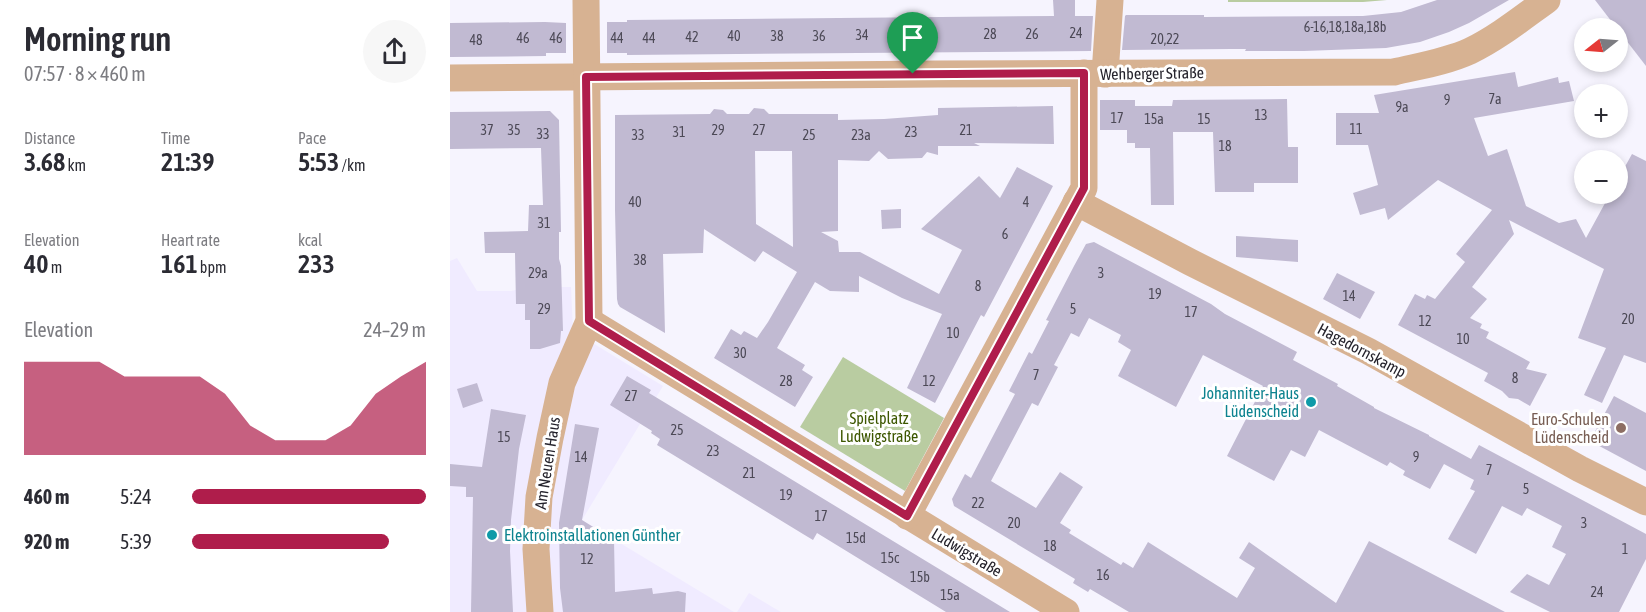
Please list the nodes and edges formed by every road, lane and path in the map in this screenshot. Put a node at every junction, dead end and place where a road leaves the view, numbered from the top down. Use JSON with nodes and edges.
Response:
{"nodes":[{"id":1,"x":586,"y":0,"type":"edge"},
{"id":2,"x":1110,"y":0,"type":"edge"},
{"id":3,"x":1547,"y":0,"type":"edge"},
{"id":4,"x":1094,"y":74,"type":"junction"},
{"id":5,"x":586,"y":77,"type":"junction"},
{"id":6,"x":450,"y":78,"type":"edge"},
{"id":7,"x":1076,"y":202,"type":"junction"},
{"id":8,"x":589,"y":321,"type":"junction"},
{"id":9,"x":1646,"y":502,"type":"edge"},
{"id":10,"x":907,"y":516,"type":"junction"},
{"id":11,"x":540,"y":612,"type":"edge"},
{"id":12,"x":1066,"y":612,"type":"edge"}],
"edges":[{"from":1,"to":5,"type":"street"},
{"from":2,"to":4,"type":"street"},
{"from":3,"to":4,"type":"street","name":"Wehberger Straße"},
{"from":4,"to":5,"type":"street","name":"Wehberger Straße"},
{"from":4,"to":7,"type":"street"},
{"from":5,"to":6,"type":"street","name":"Wehberger Straße"},
{"from":5,"to":8,"type":"street"},
{"from":7,"to":9,"type":"street","name":"Hagedornskamp"},
{"from":7,"to":10,"type":"street"},
{"from":8,"to":10,"type":"street","name":"Ludwigstraße"},
{"from":8,"to":11,"type":"street","name":"Am Neuen Haus"},
{"from":10,"to":12,"type":"street","name":"Ludwigstraße"}]}
